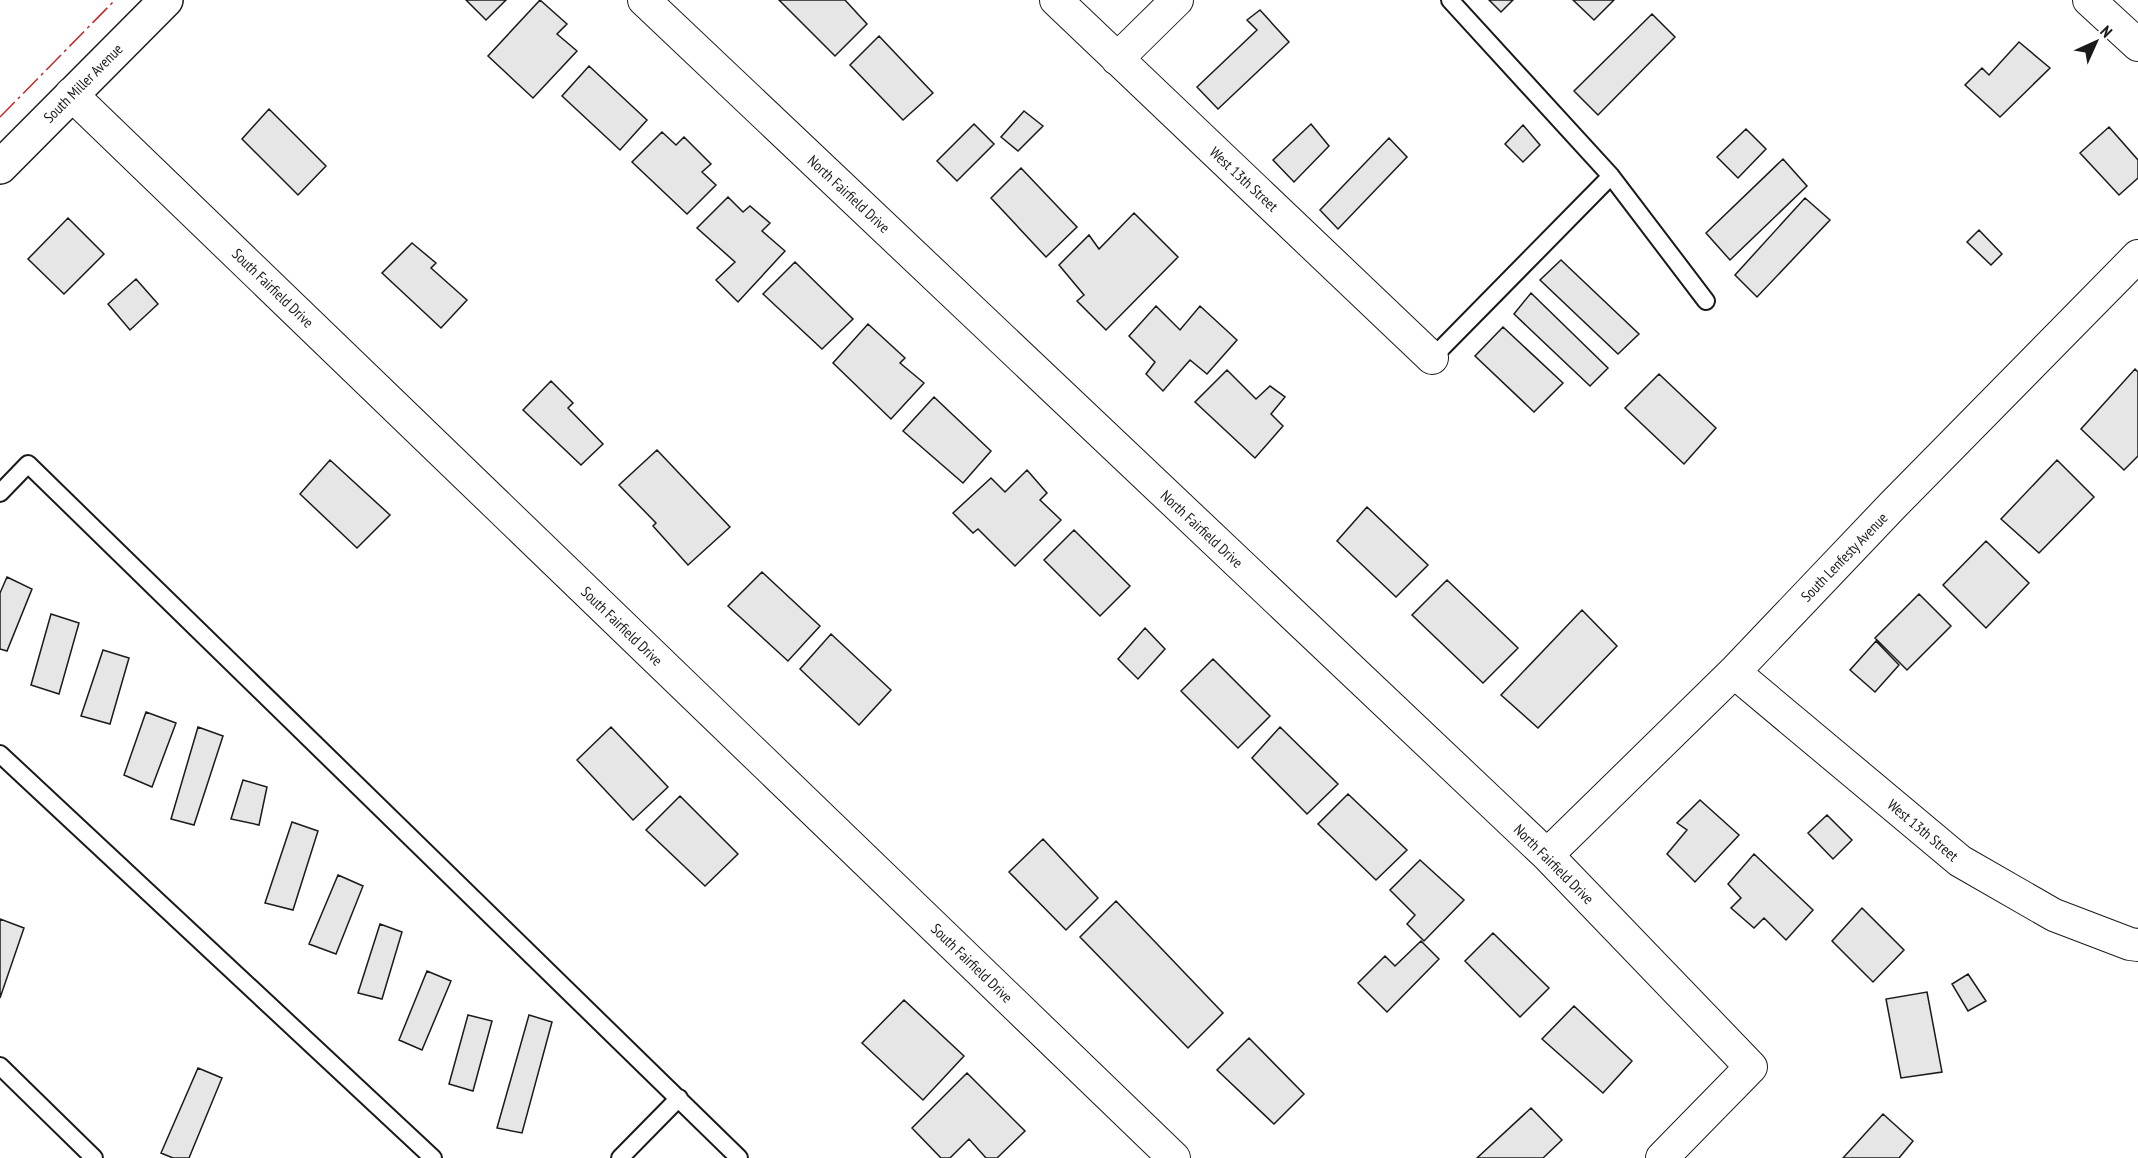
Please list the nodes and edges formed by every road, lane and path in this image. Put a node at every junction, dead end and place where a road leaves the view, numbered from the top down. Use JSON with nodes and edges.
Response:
{"nodes":[{"id":1,"x":166,"y":0,"type":"edge"},
{"id":2,"x":644,"y":0,"type":"edge"},
{"id":3,"x":1056,"y":0,"type":"edge"},
{"id":4,"x":1177,"y":0,"type":"edge"},
{"id":5,"x":1450,"y":0,"type":"edge"},
{"id":6,"x":2089,"y":0,"type":"edge"},
{"id":7,"x":2138,"y":45,"type":"edge"},
{"id":8,"x":1117,"y":58,"type":"junction"},
{"id":9,"x":71,"y":94,"type":"junction"},
{"id":10,"x":0,"y":167,"type":"edge"},
{"id":11,"x":1611,"y":176,"type":"junction"},
{"id":12,"x":2138,"y":256,"type":"edge"},
{"id":13,"x":1706,"y":301,"type":"dead end"},
{"id":14,"x":1432,"y":358,"type":"joint"},
{"id":15,"x":0,"y":493,"type":"edge"},
{"id":16,"x":1734,"y":672,"type":"junction"},
{"id":17,"x":0,"y":754,"type":"edge"},
{"id":18,"x":1547,"y":855,"type":"junction"},
{"id":19,"x":2138,"y":945,"type":"edge"},
{"id":20,"x":0,"y":1066,"type":"edge"},
{"id":21,"x":679,"y":1098,"type":"junction"},
{"id":22,"x":94,"y":1158,"type":"edge"},
{"id":23,"x":433,"y":1158,"type":"edge"},
{"id":24,"x":620,"y":1158,"type":"edge"},
{"id":25,"x":739,"y":1158,"type":"edge"},
{"id":26,"x":1174,"y":1158,"type":"edge"},
{"id":27,"x":1662,"y":1158,"type":"edge"}],
"edges":[{"from":1,"to":9,"type":"street","name":"South Miller Avenue"},
{"from":2,"to":18,"type":"street","name":"North Fairfield Drive"},
{"from":3,"to":8,"type":"street","name":"West 13th Street"},
{"from":4,"to":8,"type":"street"},
{"from":5,"to":11,"type":"lane"},
{"from":6,"to":7,"type":"street"},
{"from":8,"to":14,"type":"street","name":"West 13th Street"},
{"from":9,"to":10,"type":"street","name":"South Miller Avenue"},
{"from":9,"to":26,"type":"street","name":"South Fairfield Drive"},
{"from":11,"to":13,"type":"lane"},
{"from":11,"to":14,"type":"lane"},
{"from":12,"to":16,"type":"street","name":"South Lenfesty Avenue"},
{"from":15,"to":21,"type":"lane"},
{"from":16,"to":18,"type":"street","name":"South Lenfesty Avenue"},
{"from":16,"to":19,"type":"street","name":"West 13th Street"},
{"from":17,"to":23,"type":"lane"},
{"from":18,"to":27,"type":"street","name":"North Fairfield Drive"},
{"from":20,"to":22,"type":"lane"},
{"from":21,"to":24,"type":"lane"},
{"from":21,"to":25,"type":"lane"}]}
